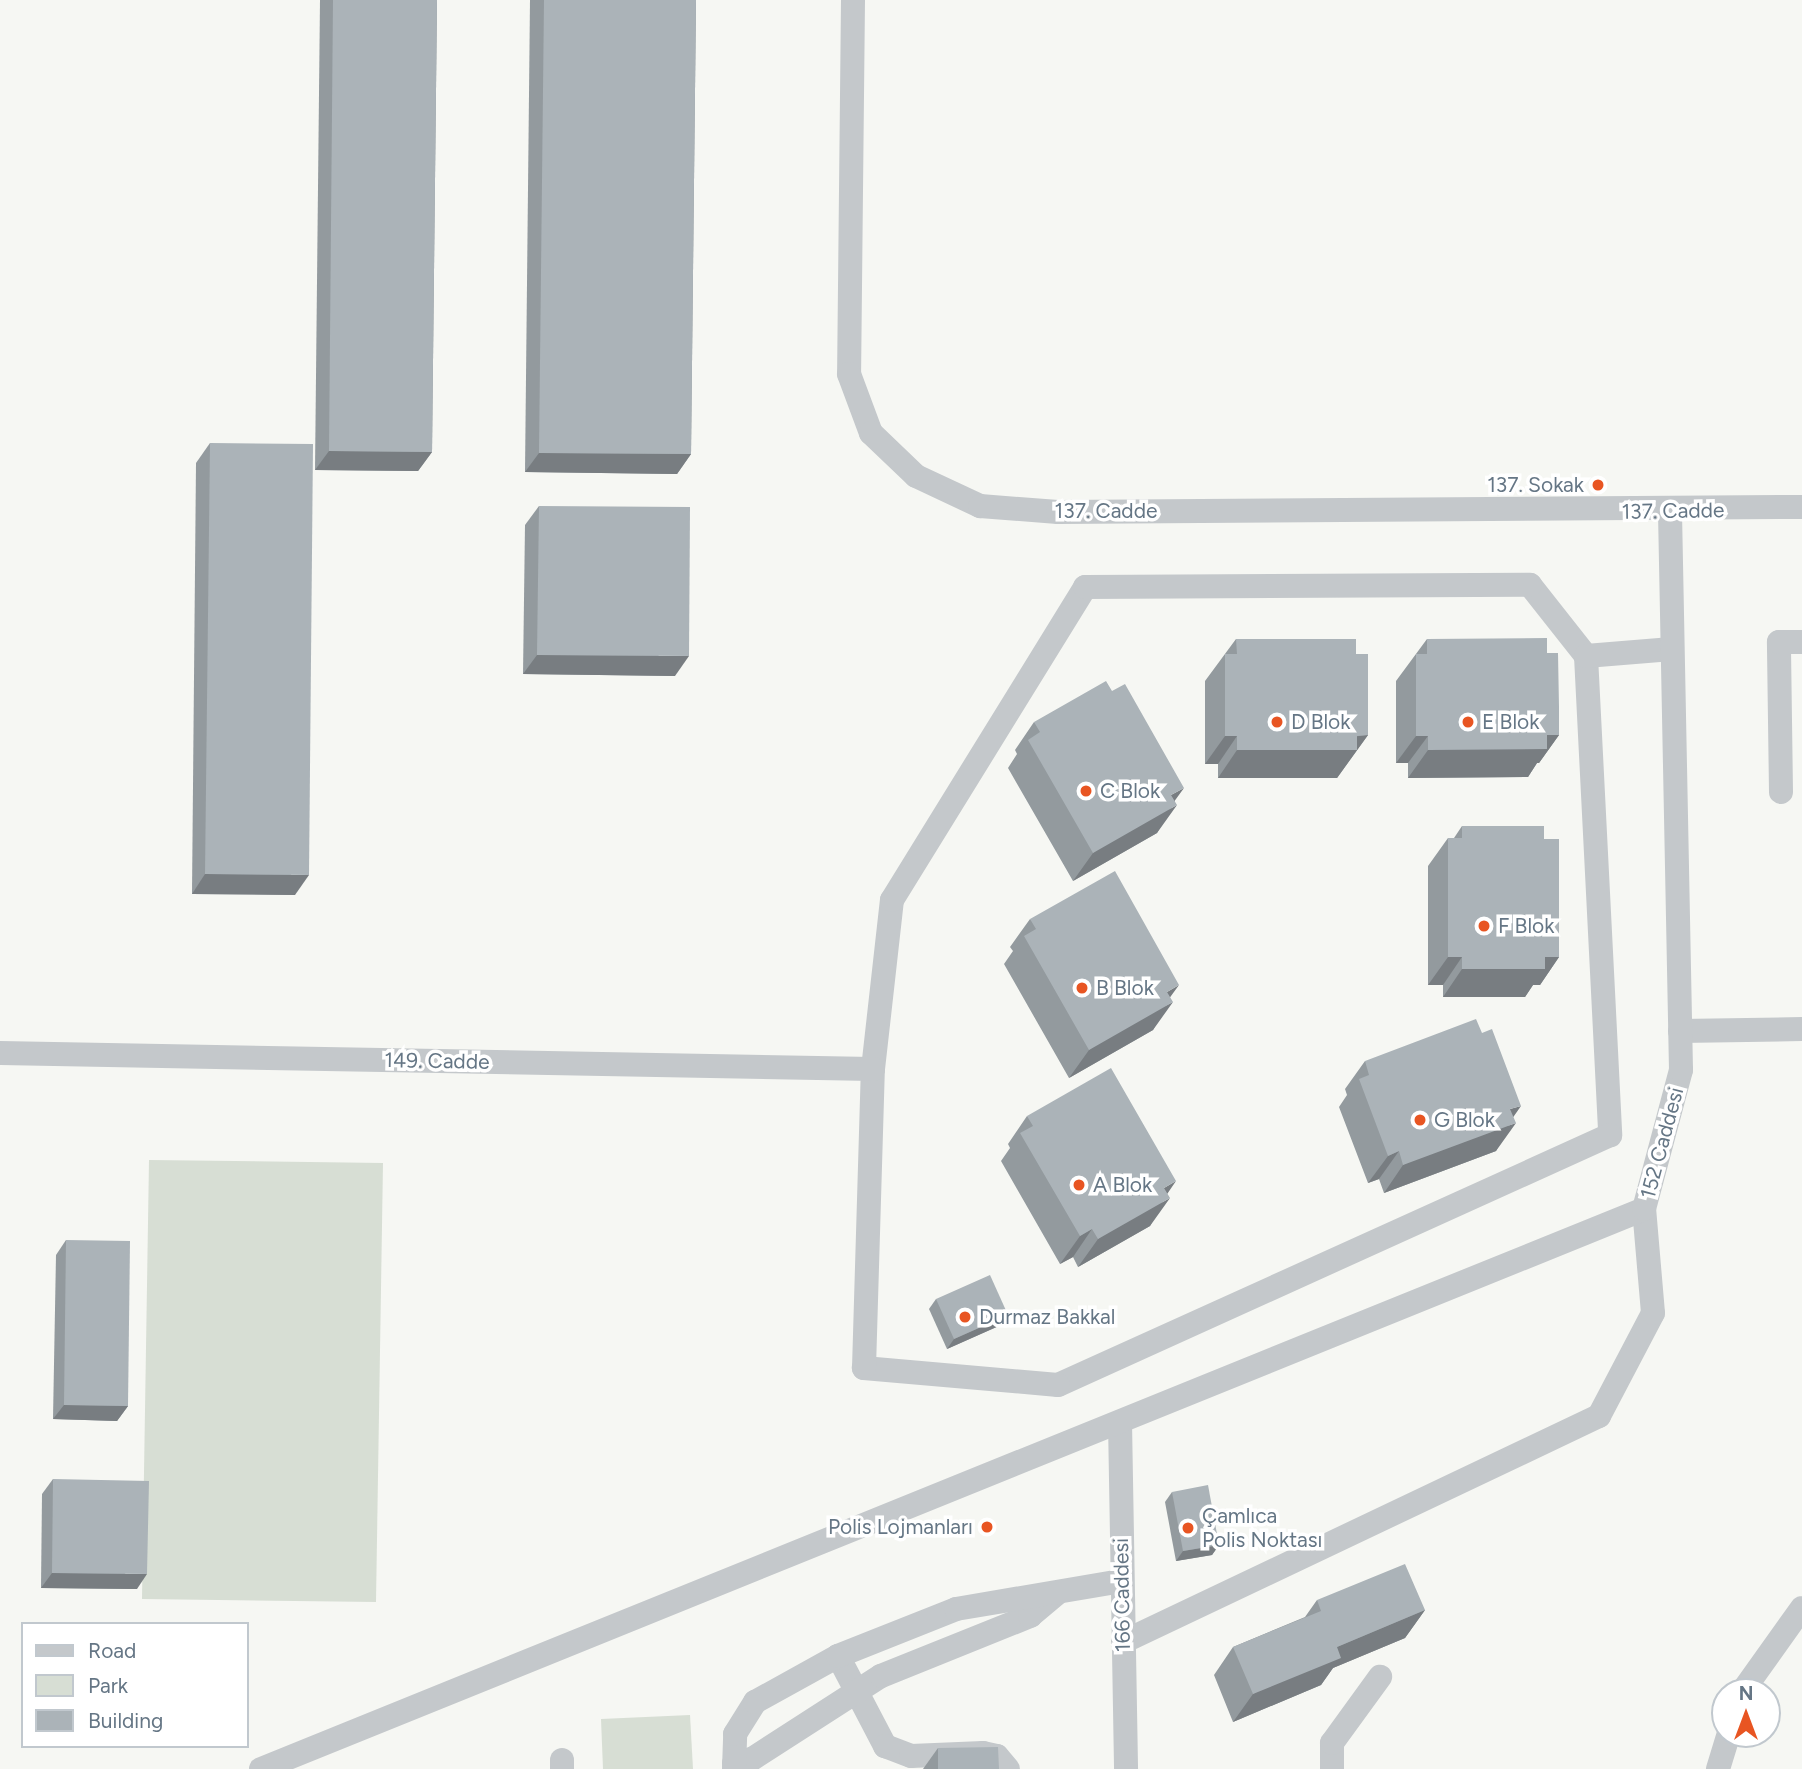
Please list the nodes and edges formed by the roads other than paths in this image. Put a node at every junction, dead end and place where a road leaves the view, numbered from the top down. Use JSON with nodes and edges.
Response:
{"nodes":[{"id":1,"x":853,"y":0,"type":"edge"},
{"id":2,"x":1802,"y":507,"type":"edge"},
{"id":3,"x":1670,"y":512,"type":"junction"},
{"id":4,"x":1802,"y":642,"type":"edge"},
{"id":5,"x":1672,"y":649,"type":"junction"},
{"id":6,"x":1586,"y":656,"type":"junction"},
{"id":7,"x":1781,"y":792,"type":"dead end"},
{"id":8,"x":1802,"y":1028,"type":"edge"},
{"id":9,"x":1681,"y":1031,"type":"junction"},
{"id":10,"x":0,"y":1053,"type":"edge"},
{"id":11,"x":873,"y":1069,"type":"junction"},
{"id":12,"x":1644,"y":1209,"type":"junction"},
{"id":13,"x":1120,"y":1422,"type":"junction"},
{"id":14,"x":1121,"y":1581,"type":"junction"},
{"id":15,"x":1057,"y":1593,"type":"junction"},
{"id":16,"x":1802,"y":1608,"type":"edge"},
{"id":17,"x":1123,"y":1642,"type":"junction"},
{"id":18,"x":838,"y":1656,"type":"junction"},
{"id":19,"x":1380,"y":1676,"type":"dead end"},
{"id":20,"x":1752,"y":1678,"type":"edge"},
{"id":21,"x":853,"y":1691,"type":"junction"},
{"id":22,"x":1724,"y":1748,"type":"edge"},
{"id":23,"x":892,"y":1761,"type":"edge"},
{"id":24,"x":734,"y":1766,"type":"edge"},
{"id":25,"x":261,"y":1769,"type":"edge"},
{"id":26,"x":1008,"y":1769,"type":"edge"},
{"id":27,"x":1126,"y":1769,"type":"edge"},
{"id":28,"x":1332,"y":1769,"type":"edge"},
{"id":29,"x":1718,"y":1769,"type":"edge"}],
"edges":[{"from":1,"to":3,"type":"street","name":"137. Cadde"},
{"from":2,"to":3,"type":"street","name":"137. Cadde"},
{"from":3,"to":5,"type":"street","name":"152 Caddesi"},
{"from":4,"to":7,"type":"street"},
{"from":5,"to":6,"type":"street"},
{"from":5,"to":9,"type":"street","name":"152 Caddesi"},
{"from":6,"to":11,"type":"street"},
{"from":6,"to":11,"type":"street"},
{"from":8,"to":9,"type":"street"},
{"from":9,"to":12,"type":"street","name":"152 Caddesi"},
{"from":10,"to":11,"type":"street","name":"149. Cadde"},
{"from":12,"to":13,"type":"street","name":"152 Caddesi"},
{"from":12,"to":17,"type":"street"},
{"from":13,"to":14,"type":"street","name":"166 Caddesi"},
{"from":13,"to":25,"type":"street","name":"152 Caddesi"},
{"from":14,"to":15,"type":"street"},
{"from":14,"to":17,"type":"street","name":"166 Caddesi"},
{"from":15,"to":18,"type":"street"},
{"from":15,"to":21,"type":"street"},
{"from":16,"to":20,"type":"street"},
{"from":17,"to":27,"type":"street","name":"166 Caddesi"},
{"from":18,"to":21,"type":"street"},
{"from":18,"to":24,"type":"street"},
{"from":19,"to":28,"type":"street"},
{"from":21,"to":23,"type":"street"},
{"from":21,"to":24,"type":"street"},
{"from":22,"to":29,"type":"street"},
{"from":23,"to":26,"type":"street"}]}
